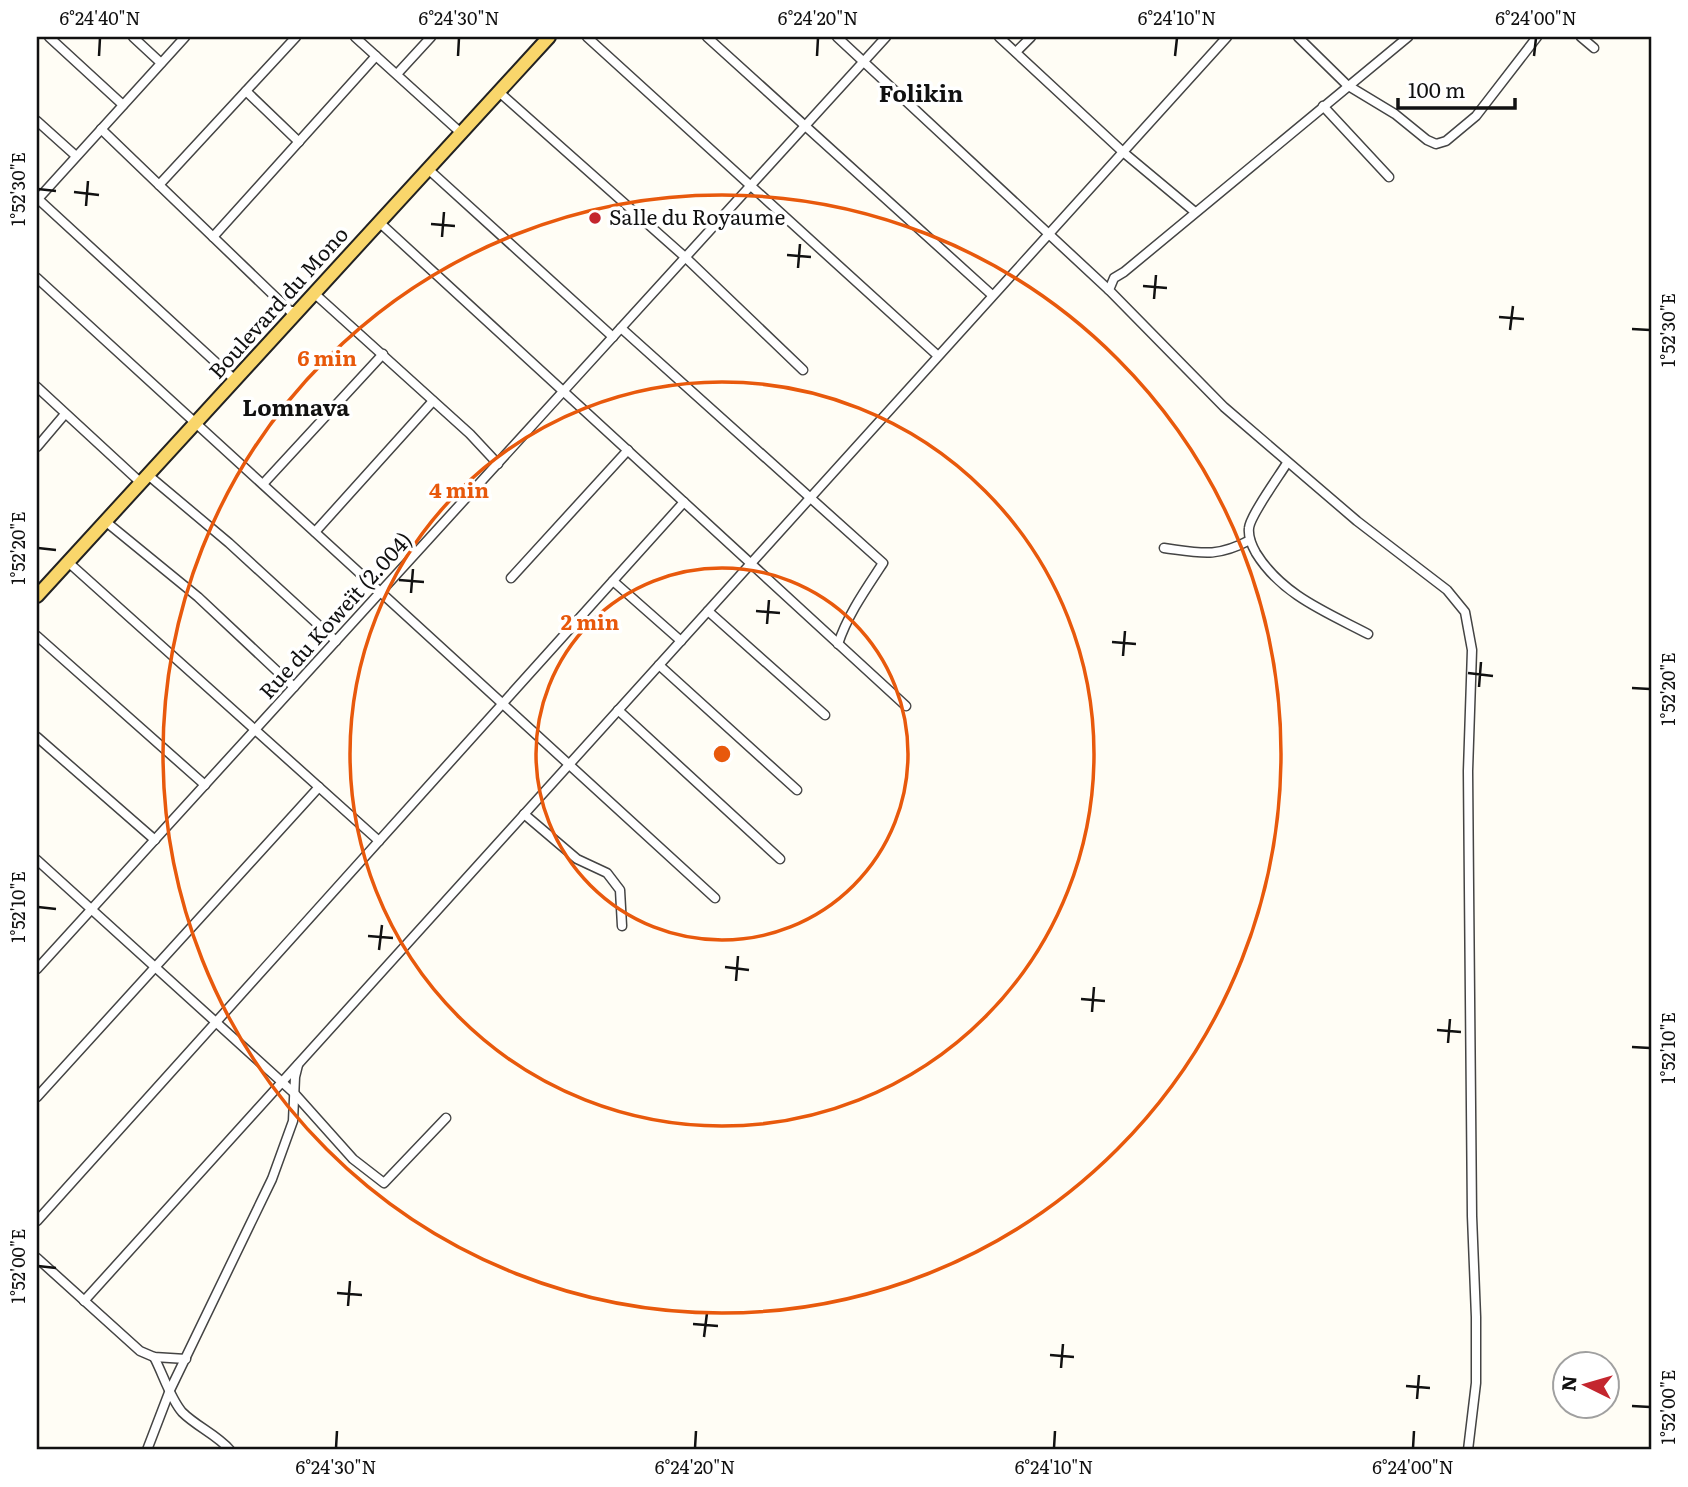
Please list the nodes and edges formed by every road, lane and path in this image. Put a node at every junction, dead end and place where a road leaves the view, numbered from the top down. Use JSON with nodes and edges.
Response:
{"nodes":[{"id":1,"x":49,"y":37,"type":"edge"},
{"id":2,"x":133,"y":37,"type":"edge"},
{"id":3,"x":185,"y":37,"type":"edge"},
{"id":4,"x":296,"y":37,"type":"edge"},
{"id":5,"x":355,"y":37,"type":"edge"},
{"id":6,"x":431,"y":37,"type":"edge"},
{"id":7,"x":542,"y":37,"type":"edge"},
{"id":8,"x":549,"y":37,"type":"edge"},
{"id":9,"x":587,"y":37,"type":"edge"},
{"id":10,"x":708,"y":37,"type":"edge"},
{"id":11,"x":837,"y":37,"type":"edge"},
{"id":12,"x":886,"y":37,"type":"edge"},
{"id":13,"x":999,"y":37,"type":"edge"},
{"id":14,"x":1031,"y":37,"type":"edge"},
{"id":15,"x":1227,"y":37,"type":"edge"},
{"id":16,"x":1298,"y":37,"type":"edge"},
{"id":17,"x":1408,"y":37,"type":"edge"},
{"id":18,"x":1537,"y":37,"type":"edge"},
{"id":19,"x":1581,"y":37,"type":"edge"},
{"id":20,"x":1594,"y":48,"type":"dead end"},
{"id":21,"x":1016,"y":52,"type":"junction"},
{"id":22,"x":376,"y":56,"type":"junction"},
{"id":23,"x":864,"y":62,"type":"junction"},
{"id":24,"x":161,"y":63,"type":"junction"},
{"id":25,"x":397,"y":74,"type":"junction"},
{"id":26,"x":1347,"y":85,"type":"junction"},
{"id":27,"x":246,"y":91,"type":"junction"},
{"id":28,"x":499,"y":92,"type":"junction"},
{"id":29,"x":123,"y":105,"type":"junction"},
{"id":30,"x":1323,"y":106,"type":"junction"},
{"id":31,"x":37,"y":121,"type":"edge"},
{"id":32,"x":806,"y":125,"type":"junction"},
{"id":33,"x":101,"y":129,"type":"junction"},
{"id":34,"x":459,"y":132,"type":"junction"},
{"id":35,"x":299,"y":142,"type":"junction"},
{"id":36,"x":1123,"y":152,"type":"junction"},
{"id":37,"x":76,"y":156,"type":"junction"},
{"id":38,"x":428,"y":169,"type":"junction"},
{"id":39,"x":1389,"y":177,"type":"dead end"},
{"id":40,"x":159,"y":186,"type":"junction"},
{"id":41,"x":751,"y":186,"type":"junction"},
{"id":42,"x":37,"y":199,"type":"edge"},
{"id":43,"x":1195,"y":212,"type":"junction"},
{"id":44,"x":379,"y":222,"type":"junction"},
{"id":45,"x":1049,"y":233,"type":"junction"},
{"id":46,"x":213,"y":237,"type":"junction"},
{"id":47,"x":685,"y":257,"type":"junction"},
{"id":48,"x":37,"y":278,"type":"edge"},
{"id":49,"x":1109,"y":290,"type":"junction"},
{"id":50,"x":315,"y":294,"type":"junction"},
{"id":51,"x":992,"y":295,"type":"junction"},
{"id":52,"x":295,"y":311,"type":"junction"},
{"id":53,"x":621,"y":328,"type":"junction"},
{"id":54,"x":613,"y":337,"type":"junction"},
{"id":55,"x":383,"y":355,"type":"junction"},
{"id":56,"x":937,"y":355,"type":"junction"},
{"id":57,"x":803,"y":370,"type":"dead end"},
{"id":58,"x":233,"y":378,"type":"junction"},
{"id":59,"x":37,"y":387,"type":"edge"},
{"id":60,"x":564,"y":391,"type":"junction"},
{"id":61,"x":433,"y":401,"type":"junction"},
{"id":62,"x":65,"y":414,"type":"junction"},
{"id":63,"x":194,"y":420,"type":"junction"},
{"id":64,"x":37,"y":446,"type":"edge"},
{"id":65,"x":628,"y":450,"type":"junction"},
{"id":66,"x":1287,"y":463,"type":"junction"},
{"id":67,"x":498,"y":464,"type":"junction"},
{"id":68,"x":141,"y":478,"type":"junction"},
{"id":69,"x":263,"y":484,"type":"junction"},
{"id":70,"x":809,"y":499,"type":"junction"},
{"id":71,"x":684,"y":502,"type":"junction"},
{"id":72,"x":105,"y":521,"type":"junction"},
{"id":73,"x":315,"y":532,"type":"junction"},
{"id":74,"x":1250,"y":540,"type":"junction"},
{"id":75,"x":1164,"y":548,"type":"dead end"},
{"id":76,"x":68,"y":562,"type":"junction"},
{"id":77,"x":751,"y":564,"type":"junction"},
{"id":78,"x":511,"y":578,"type":"dead end"},
{"id":79,"x":613,"y":581,"type":"junction"},
{"id":80,"x":37,"y":586,"type":"edge"},
{"id":81,"x":381,"y":592,"type":"junction"},
{"id":82,"x":37,"y":596,"type":"edge"},
{"id":83,"x":708,"y":611,"type":"junction"},
{"id":84,"x":1368,"y":634,"type":"dead end"},
{"id":85,"x":37,"y":636,"type":"edge"},
{"id":86,"x":336,"y":641,"type":"junction"},
{"id":87,"x":681,"y":641,"type":"junction"},
{"id":88,"x":838,"y":644,"type":"junction"},
{"id":89,"x":659,"y":665,"type":"junction"},
{"id":90,"x":294,"y":687,"type":"junction"},
{"id":91,"x":503,"y":704,"type":"junction"},
{"id":92,"x":906,"y":706,"type":"dead end"},
{"id":93,"x":618,"y":710,"type":"junction"},
{"id":94,"x":825,"y":715,"type":"dead end"},
{"id":95,"x":255,"y":730,"type":"junction"},
{"id":96,"x":37,"y":737,"type":"edge"},
{"id":97,"x":569,"y":764,"type":"junction"},
{"id":98,"x":205,"y":785,"type":"junction"},
{"id":99,"x":319,"y":787,"type":"junction"},
{"id":100,"x":797,"y":790,"type":"dead end"},
{"id":101,"x":524,"y":814,"type":"junction"},
{"id":102,"x":155,"y":840,"type":"junction"},
{"id":103,"x":379,"y":841,"type":"junction"},
{"id":104,"x":780,"y":859,"type":"dead end"},
{"id":105,"x":37,"y":860,"type":"edge"},
{"id":106,"x":715,"y":898,"type":"dead end"},
{"id":107,"x":91,"y":909,"type":"junction"},
{"id":108,"x":622,"y":926,"type":"dead end"},
{"id":109,"x":38,"y":965,"type":"edge"},
{"id":110,"x":155,"y":968,"type":"junction"},
{"id":111,"x":215,"y":1024,"type":"junction"},
{"id":112,"x":299,"y":1063,"type":"junction"},
{"id":113,"x":281,"y":1083,"type":"junction"},
{"id":114,"x":294,"y":1093,"type":"junction"},
{"id":115,"x":37,"y":1097,"type":"edge"},
{"id":116,"x":446,"y":1118,"type":"dead end"},
{"id":117,"x":37,"y":1221,"type":"edge"},
{"id":118,"x":37,"y":1258,"type":"edge"},
{"id":119,"x":84,"y":1301,"type":"junction"},
{"id":120,"x":154,"y":1357,"type":"junction"},
{"id":121,"x":186,"y":1359,"type":"junction"},
{"id":122,"x":170,"y":1390,"type":"junction"},
{"id":123,"x":147,"y":1450,"type":"edge"},
{"id":124,"x":230,"y":1450,"type":"edge"},
{"id":125,"x":1468,"y":1450,"type":"edge"}],
"edges":[{"from":1,"to":29,"type":"street"},
{"from":2,"to":24,"type":"street"},
{"from":3,"to":24,"type":"street"},
{"from":4,"to":27,"type":"street"},
{"from":5,"to":22,"type":"street"},
{"from":6,"to":25,"type":"street"},
{"from":7,"to":34,"type":"main road","name":"Boulevard du Mono"},
{"from":8,"to":28,"type":"main road","name":"Boulevard du Mono"},
{"from":9,"to":41,"type":"street"},
{"from":10,"to":32,"type":"street"},
{"from":11,"to":23,"type":"street"},
{"from":12,"to":23,"type":"street","name":"Rue du Koweït (2.004)"},
{"from":13,"to":21,"type":"street"},
{"from":14,"to":21,"type":"street"},
{"from":15,"to":36,"type":"street"},
{"from":16,"to":26,"type":"street"},
{"from":17,"to":26,"type":"street"},
{"from":18,"to":26,"type":"street"},
{"from":19,"to":20,"type":"street"},
{"from":21,"to":36,"type":"street"},
{"from":22,"to":25,"type":"street"},
{"from":22,"to":35,"type":"street"},
{"from":23,"to":32,"type":"street","name":"Rue du Koweït (2.004)"},
{"from":23,"to":45,"type":"street"},
{"from":24,"to":29,"type":"street"},
{"from":25,"to":34,"type":"street"},
{"from":26,"to":30,"type":"street"},
{"from":27,"to":35,"type":"street"},
{"from":27,"to":40,"type":"street"},
{"from":28,"to":34,"type":"main road","name":"Boulevard du Mono"},
{"from":28,"to":47,"type":"street"},
{"from":29,"to":33,"type":"street"},
{"from":30,"to":39,"type":"street"},
{"from":30,"to":43,"type":"street"},
{"from":31,"to":37,"type":"street"},
{"from":32,"to":41,"type":"street","name":"Rue du Koweït (2.004)"},
{"from":32,"to":51,"type":"street"},
{"from":33,"to":37,"type":"street"},
{"from":33,"to":40,"type":"street"},
{"from":34,"to":38,"type":"main road","name":"Boulevard du Mono"},
{"from":34,"to":52,"type":"main road","name":"Boulevard du Mono"},
{"from":35,"to":46,"type":"street"},
{"from":36,"to":43,"type":"street"},
{"from":36,"to":45,"type":"street"},
{"from":37,"to":42,"type":"street"},
{"from":38,"to":44,"type":"main road","name":"Boulevard du Mono"},
{"from":38,"to":54,"type":"street"},
{"from":40,"to":46,"type":"street"},
{"from":41,"to":47,"type":"street","name":"Rue du Koweït (2.004)"},
{"from":41,"to":56,"type":"street"},
{"from":42,"to":58,"type":"street"},
{"from":43,"to":49,"type":"street"},
{"from":44,"to":50,"type":"main road","name":"Boulevard du Mono"},
{"from":44,"to":60,"type":"street"},
{"from":45,"to":49,"type":"street"},
{"from":45,"to":51,"type":"street"},
{"from":46,"to":52,"type":"street"},
{"from":47,"to":53,"type":"street","name":"Rue du Koweït (2.004)"},
{"from":47,"to":57,"type":"street"},
{"from":48,"to":63,"type":"street"},
{"from":49,"to":66,"type":"street"},
{"from":50,"to":52,"type":"main road","name":"Boulevard du Mono"},
{"from":50,"to":55,"type":"street"},
{"from":51,"to":56,"type":"street"},
{"from":52,"to":58,"type":"main road","name":"Boulevard du Mono"},
{"from":53,"to":54,"type":"street","name":"Rue du Koweït (2.004)"},
{"from":53,"to":70,"type":"street"},
{"from":54,"to":60,"type":"street","name":"Rue du Koweït (2.004)"},
{"from":55,"to":61,"type":"street"},
{"from":55,"to":69,"type":"street"},
{"from":56,"to":70,"type":"street"},
{"from":58,"to":63,"type":"main road","name":"Boulevard du Mono"},
{"from":59,"to":62,"type":"street"},
{"from":60,"to":65,"type":"street"},
{"from":60,"to":67,"type":"street","name":"Rue du Koweït (2.004)"},
{"from":61,"to":67,"type":"street"},
{"from":61,"to":73,"type":"street"},
{"from":62,"to":64,"type":"street"},
{"from":62,"to":68,"type":"street"},
{"from":63,"to":68,"type":"main road","name":"Boulevard du Mono"},
{"from":63,"to":69,"type":"street"},
{"from":65,"to":71,"type":"street"},
{"from":65,"to":78,"type":"street"},
{"from":66,"to":74,"type":"street"},
{"from":66,"to":125,"type":"street"},
{"from":67,"to":81,"type":"street","name":"Rue du Koweït (2.004)"},
{"from":68,"to":72,"type":"main road","name":"Boulevard du Mono"},
{"from":68,"to":80,"type":"main road","name":"Boulevard du Mono"},
{"from":68,"to":86,"type":"street"},
{"from":69,"to":73,"type":"street"},
{"from":70,"to":77,"type":"street"},
{"from":70,"to":88,"type":"street"},
{"from":71,"to":77,"type":"street"},
{"from":71,"to":79,"type":"street"},
{"from":72,"to":76,"type":"main road","name":"Boulevard du Mono"},
{"from":72,"to":90,"type":"street"},
{"from":73,"to":81,"type":"street"},
{"from":74,"to":75,"type":"street"},
{"from":74,"to":84,"type":"street"},
{"from":76,"to":82,"type":"main road","name":"Boulevard du Mono"},
{"from":76,"to":95,"type":"street"},
{"from":77,"to":83,"type":"street"},
{"from":77,"to":88,"type":"street"},
{"from":79,"to":87,"type":"street"},
{"from":79,"to":91,"type":"street"},
{"from":81,"to":86,"type":"street","name":"Rue du Koweït (2.004)"},
{"from":81,"to":91,"type":"street"},
{"from":83,"to":87,"type":"street"},
{"from":83,"to":94,"type":"street"},
{"from":85,"to":98,"type":"street"},
{"from":86,"to":90,"type":"street","name":"Rue du Koweït (2.004)"},
{"from":87,"to":89,"type":"street"},
{"from":88,"to":92,"type":"street"},
{"from":89,"to":93,"type":"street"},
{"from":89,"to":100,"type":"street"},
{"from":90,"to":95,"type":"street","name":"Rue du Koweït (2.004)"},
{"from":91,"to":97,"type":"street"},
{"from":91,"to":103,"type":"street"},
{"from":93,"to":97,"type":"street"},
{"from":93,"to":104,"type":"street"},
{"from":95,"to":98,"type":"street","name":"Rue du Koweït (2.004)"},
{"from":95,"to":99,"type":"street"},
{"from":96,"to":102,"type":"street"},
{"from":97,"to":101,"type":"street"},
{"from":97,"to":106,"type":"street"},
{"from":98,"to":102,"type":"street","name":"Rue du Koweït (2.004)"},
{"from":99,"to":103,"type":"street"},
{"from":99,"to":110,"type":"street"},
{"from":101,"to":108,"type":"street"},
{"from":101,"to":112,"type":"street"},
{"from":102,"to":107,"type":"street","name":"Rue du Koweït (2.004)"},
{"from":103,"to":111,"type":"street"},
{"from":105,"to":107,"type":"street"},
{"from":107,"to":109,"type":"street","name":"Rue du Koweït (2.004)"},
{"from":107,"to":110,"type":"street"},
{"from":110,"to":111,"type":"street"},
{"from":110,"to":115,"type":"street"},
{"from":111,"to":113,"type":"street"},
{"from":111,"to":117,"type":"street"},
{"from":112,"to":113,"type":"street"},
{"from":112,"to":114,"type":"street"},
{"from":113,"to":114,"type":"street"},
{"from":113,"to":119,"type":"street"},
{"from":114,"to":116,"type":"street"},
{"from":114,"to":121,"type":"street"},
{"from":118,"to":119,"type":"street"},
{"from":119,"to":120,"type":"street"},
{"from":120,"to":121,"type":"street"},
{"from":120,"to":122,"type":"street"},
{"from":121,"to":122,"type":"street"},
{"from":122,"to":123,"type":"street"},
{"from":122,"to":124,"type":"street"}]}
